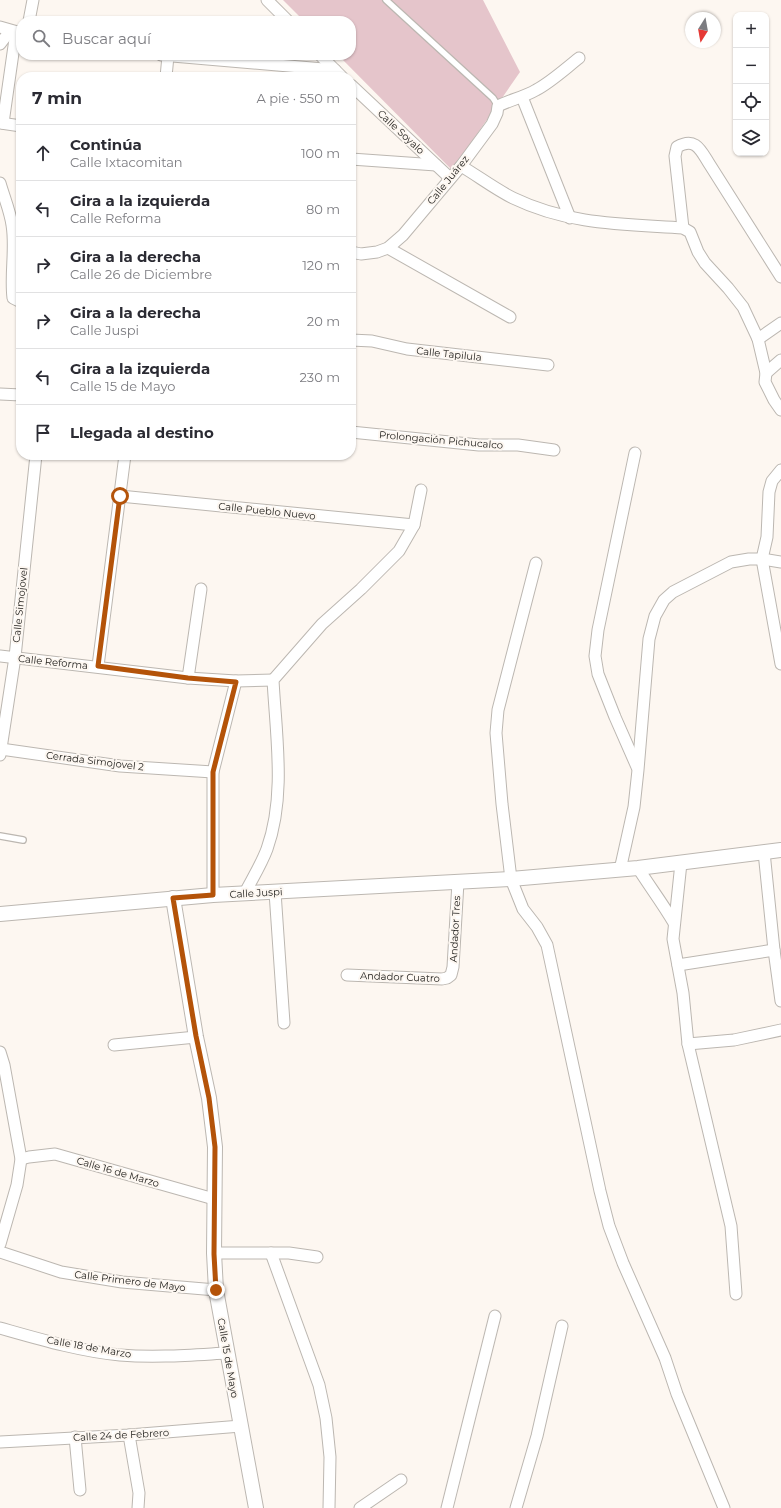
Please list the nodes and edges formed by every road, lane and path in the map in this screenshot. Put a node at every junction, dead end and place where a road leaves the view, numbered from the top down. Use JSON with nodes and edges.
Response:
{"nodes":[{"id":1,"x":33,"y":0,"type":"edge"},
{"id":2,"x":267,"y":0,"type":"edge"},
{"id":3,"x":386,"y":0,"type":"edge"},
{"id":4,"x":31,"y":16,"type":"edge"},
{"id":5,"x":283,"y":16,"type":"edge"},
{"id":6,"x":12,"y":31,"type":"edge"},
{"id":7,"x":0,"y":44,"type":"edge"},
{"id":8,"x":579,"y":58,"type":"dead end"},
{"id":9,"x":164,"y":60,"type":"edge"},
{"id":10,"x":205,"y":60,"type":"edge"},
{"id":11,"x":325,"y":60,"type":"edge"},
{"id":12,"x":166,"y":72,"type":"edge"},
{"id":13,"x":328,"y":72,"type":"edge"},
{"id":14,"x":337,"y":72,"type":"edge"},
{"id":15,"x":356,"y":90,"type":"edge"},
{"id":16,"x":522,"y":97,"type":"junction"},
{"id":17,"x":498,"y":106,"type":"junction"},
{"id":18,"x":2,"y":123,"type":"edge"},
{"id":19,"x":16,"y":125,"type":"edge"},
{"id":20,"x":356,"y":159,"type":"edge"},
{"id":21,"x":436,"y":165,"type":"junction"},
{"id":22,"x":461,"y":166,"type":"junction"},
{"id":23,"x":450,"y":178,"type":"junction"},
{"id":24,"x":0,"y":183,"type":"edge"},
{"id":25,"x":570,"y":218,"type":"junction"},
{"id":26,"x":16,"y":223,"type":"edge"},
{"id":27,"x":684,"y":228,"type":"junction"},
{"id":28,"x":16,"y":233,"type":"edge"},
{"id":29,"x":388,"y":248,"type":"junction"},
{"id":30,"x":356,"y":253,"type":"edge"},
{"id":31,"x":781,"y":277,"type":"edge"},
{"id":32,"x":16,"y":300,"type":"edge"},
{"id":33,"x":510,"y":317,"type":"dead end"},
{"id":34,"x":781,"y":323,"type":"edge"},
{"id":35,"x":758,"y":339,"type":"junction"},
{"id":36,"x":356,"y":340,"type":"edge"},
{"id":37,"x":781,"y":360,"type":"edge"},
{"id":38,"x":548,"y":365,"type":"dead end"},
{"id":39,"x":766,"y":373,"type":"junction"},
{"id":40,"x":0,"y":394,"type":"edge"},
{"id":41,"x":16,"y":395,"type":"edge"},
{"id":42,"x":781,"y":410,"type":"edge"},
{"id":43,"x":356,"y":433,"type":"edge"},
{"id":44,"x":554,"y":450,"type":"dead end"},
{"id":45,"x":635,"y":453,"type":"dead end"},
{"id":46,"x":35,"y":460,"type":"edge"},
{"id":47,"x":124,"y":460,"type":"edge"},
{"id":48,"x":780,"y":471,"type":"edge"},
{"id":49,"x":422,"y":490,"type":"dead end"},
{"id":50,"x":120,"y":496,"type":"junction"},
{"id":51,"x":414,"y":525,"type":"junction"},
{"id":52,"x":762,"y":559,"type":"junction"},
{"id":53,"x":781,"y":562,"type":"edge"},
{"id":54,"x":536,"y":563,"type":"dead end"},
{"id":55,"x":201,"y":589,"type":"dead end"},
{"id":56,"x":0,"y":656,"type":"edge"},
{"id":57,"x":15,"y":657,"type":"junction"},
{"id":58,"x":780,"y":657,"type":"edge"},
{"id":59,"x":98,"y":666,"type":"junction"},
{"id":60,"x":188,"y":678,"type":"junction"},
{"id":61,"x":273,"y":680,"type":"junction"},
{"id":62,"x":236,"y":682,"type":"junction"},
{"id":63,"x":0,"y":752,"type":"edge"},
{"id":64,"x":638,"y":770,"type":"junction"},
{"id":65,"x":213,"y":772,"type":"junction"},
{"id":66,"x":0,"y":836,"type":"edge"},
{"id":67,"x":23,"y":840,"type":"dead end"},
{"id":68,"x":781,"y":850,"type":"edge"},
{"id":69,"x":764,"y":852,"type":"junction"},
{"id":70,"x":681,"y":863,"type":"junction"},
{"id":71,"x":638,"y":868,"type":"junction"},
{"id":72,"x":620,"y":870,"type":"junction"},
{"id":73,"x":511,"y":879,"type":"junction"},
{"id":74,"x":458,"y":882,"type":"junction"},
{"id":75,"x":275,"y":892,"type":"junction"},
{"id":76,"x":245,"y":893,"type":"junction"},
{"id":77,"x":213,"y":895,"type":"junction"},
{"id":78,"x":173,"y":898,"type":"junction"},
{"id":79,"x":0,"y":915,"type":"edge"},
{"id":80,"x":674,"y":923,"type":"junction"},
{"id":81,"x":774,"y":950,"type":"junction"},
{"id":82,"x":678,"y":965,"type":"junction"},
{"id":83,"x":347,"y":975,"type":"dead end"},
{"id":84,"x":451,"y":975,"type":"joint"},
{"id":85,"x":781,"y":1001,"type":"edge"},
{"id":86,"x":284,"y":1023,"type":"dead end"},
{"id":87,"x":781,"y":1030,"type":"edge"},
{"id":88,"x":196,"y":1036,"type":"junction"},
{"id":89,"x":688,"y":1044,"type":"junction"},
{"id":90,"x":114,"y":1045,"type":"dead end"},
{"id":91,"x":0,"y":1052,"type":"edge"},
{"id":92,"x":21,"y":1159,"type":"junction"},
{"id":93,"x":214,"y":1200,"type":"junction"},
{"id":94,"x":0,"y":1244,"type":"edge"},
{"id":95,"x":0,"y":1252,"type":"edge"},
{"id":96,"x":271,"y":1253,"type":"junction"},
{"id":97,"x":214,"y":1254,"type":"junction"},
{"id":98,"x":317,"y":1257,"type":"dead end"},
{"id":99,"x":216,"y":1290,"type":"junction"},
{"id":100,"x":736,"y":1294,"type":"dead end"},
{"id":101,"x":495,"y":1316,"type":"dead end"},
{"id":102,"x":562,"y":1326,"type":"dead end"},
{"id":103,"x":0,"y":1328,"type":"edge"},
{"id":104,"x":227,"y":1353,"type":"junction"},
{"id":105,"x":241,"y":1426,"type":"junction"},
{"id":106,"x":129,"y":1435,"type":"junction"},
{"id":107,"x":75,"y":1437,"type":"junction"},
{"id":108,"x":0,"y":1442,"type":"edge"},
{"id":109,"x":401,"y":1480,"type":"dead end"},
{"id":110,"x":80,"y":1490,"type":"dead end"},
{"id":111,"x":138,"y":1508,"type":"edge"},
{"id":112,"x":256,"y":1508,"type":"edge"},
{"id":113,"x":329,"y":1508,"type":"edge"},
{"id":114,"x":360,"y":1508,"type":"edge"},
{"id":115,"x":447,"y":1508,"type":"edge"},
{"id":116,"x":516,"y":1508,"type":"edge"},
{"id":117,"x":724,"y":1508,"type":"edge"}],
"edges":[{"from":1,"to":4,"type":"street"},
{"from":2,"to":5,"type":"street"},
{"from":3,"to":17,"type":"lane"},
{"from":6,"to":7,"type":"street"},
{"from":6,"to":18,"type":"street"},
{"from":8,"to":16,"type":"street"},
{"from":9,"to":12,"type":"street"},
{"from":10,"to":13,"type":"street"},
{"from":11,"to":14,"type":"street"},
{"from":15,"to":21,"type":"street","name":"Calle Soyalo"},
{"from":16,"to":17,"type":"street"},
{"from":16,"to":25,"type":"street"},
{"from":17,"to":22,"type":"street","name":"Calle Juárez"},
{"from":18,"to":19,"type":"street"},
{"from":20,"to":21,"type":"street"},
{"from":21,"to":23,"type":"street","name":"Calle Soyalo"},
{"from":22,"to":23,"type":"street","name":"Calle Juárez"},
{"from":22,"to":25,"type":"street"},
{"from":23,"to":29,"type":"street","name":"Calle Juárez"},
{"from":24,"to":26,"type":"street"},
{"from":25,"to":27,"type":"street"},
{"from":27,"to":31,"type":"street"},
{"from":27,"to":35,"type":"street"},
{"from":28,"to":32,"type":"street"},
{"from":29,"to":30,"type":"street"},
{"from":29,"to":33,"type":"street"},
{"from":34,"to":35,"type":"street"},
{"from":35,"to":39,"type":"street"},
{"from":36,"to":38,"type":"street","name":"Calle Tapilula"},
{"from":37,"to":39,"type":"street"},
{"from":39,"to":42,"type":"street"},
{"from":40,"to":41,"type":"street"},
{"from":43,"to":44,"type":"street","name":"Prolongación Pichucalco"},
{"from":45,"to":64,"type":"street"},
{"from":46,"to":57,"type":"street","name":"Calle Simojovel"},
{"from":47,"to":50,"type":"street"},
{"from":48,"to":52,"type":"street"},
{"from":49,"to":51,"type":"street"},
{"from":50,"to":51,"type":"street","name":"Calle Pueblo Nuevo"},
{"from":50,"to":59,"type":"street"},
{"from":51,"to":61,"type":"street"},
{"from":52,"to":53,"type":"street"},
{"from":52,"to":58,"type":"street"},
{"from":52,"to":64,"type":"street"},
{"from":54,"to":73,"type":"street"},
{"from":55,"to":60,"type":"street"},
{"from":56,"to":57,"type":"street","name":"Calle Reforma"},
{"from":57,"to":59,"type":"street","name":"Calle Reforma"},
{"from":57,"to":63,"type":"street","name":"Calle Simojovel"},
{"from":59,"to":60,"type":"street","name":"Calle Reforma"},
{"from":60,"to":62,"type":"street","name":"Calle Reforma"},
{"from":61,"to":62,"type":"street","name":"Calle Reforma"},
{"from":61,"to":76,"type":"street"},
{"from":62,"to":65,"type":"street"},
{"from":63,"to":65,"type":"street","name":"Cerrada Simojovel 2"},
{"from":64,"to":72,"type":"street"},
{"from":65,"to":77,"type":"street"},
{"from":66,"to":67,"type":"lane"},
{"from":68,"to":69,"type":"street","name":"Calle Juspi"},
{"from":69,"to":70,"type":"street","name":"Calle Juspi"},
{"from":69,"to":81,"type":"street"},
{"from":70,"to":71,"type":"street","name":"Calle Juspi"},
{"from":70,"to":80,"type":"street"},
{"from":71,"to":72,"type":"street","name":"Calle Juspi"},
{"from":71,"to":80,"type":"street"},
{"from":72,"to":73,"type":"street","name":"Calle Juspi"},
{"from":73,"to":74,"type":"street","name":"Calle Juspi"},
{"from":73,"to":117,"type":"street"},
{"from":74,"to":75,"type":"street","name":"Calle Juspi"},
{"from":74,"to":84,"type":"street","name":"Andador Tres"},
{"from":75,"to":76,"type":"street","name":"Calle Juspi"},
{"from":75,"to":86,"type":"street"},
{"from":76,"to":77,"type":"street","name":"Calle Juspi"},
{"from":77,"to":78,"type":"street","name":"Calle Juspi"},
{"from":78,"to":79,"type":"street","name":"Calle Juspi"},
{"from":78,"to":88,"type":"street","name":"Calle 15 de Mayo"},
{"from":80,"to":82,"type":"street"},
{"from":81,"to":82,"type":"street"},
{"from":81,"to":85,"type":"street"},
{"from":82,"to":89,"type":"street"},
{"from":83,"to":84,"type":"street","name":"Andador Cuatro"},
{"from":87,"to":89,"type":"street"},
{"from":88,"to":90,"type":"street"},
{"from":88,"to":93,"type":"street","name":"Calle 15 de Mayo"},
{"from":89,"to":100,"type":"street"},
{"from":91,"to":92,"type":"street"},
{"from":92,"to":93,"type":"street","name":"Calle 16 de Marzo"},
{"from":92,"to":94,"type":"street"},
{"from":93,"to":97,"type":"street","name":"Calle 15 de Mayo"},
{"from":95,"to":99,"type":"street","name":"Calle Primero de Mayo"},
{"from":96,"to":97,"type":"street"},
{"from":96,"to":98,"type":"street"},
{"from":96,"to":113,"type":"street"},
{"from":97,"to":99,"type":"street","name":"Calle 15 de Mayo"},
{"from":99,"to":104,"type":"street","name":"Calle 15 de Mayo"},
{"from":101,"to":115,"type":"street"},
{"from":102,"to":116,"type":"street"},
{"from":103,"to":104,"type":"street","name":"Calle 18 de Marzo"},
{"from":104,"to":105,"type":"street","name":"Calle 15 de Mayo"},
{"from":105,"to":106,"type":"street","name":"Calle 24 de Febrero"},
{"from":105,"to":112,"type":"street","name":"Calle 15 de Mayo"},
{"from":106,"to":107,"type":"street","name":"Calle 24 de Febrero"},
{"from":106,"to":111,"type":"street"},
{"from":107,"to":108,"type":"street","name":"Calle 24 de Febrero"},
{"from":107,"to":110,"type":"street"},
{"from":109,"to":114,"type":"street"}]}
